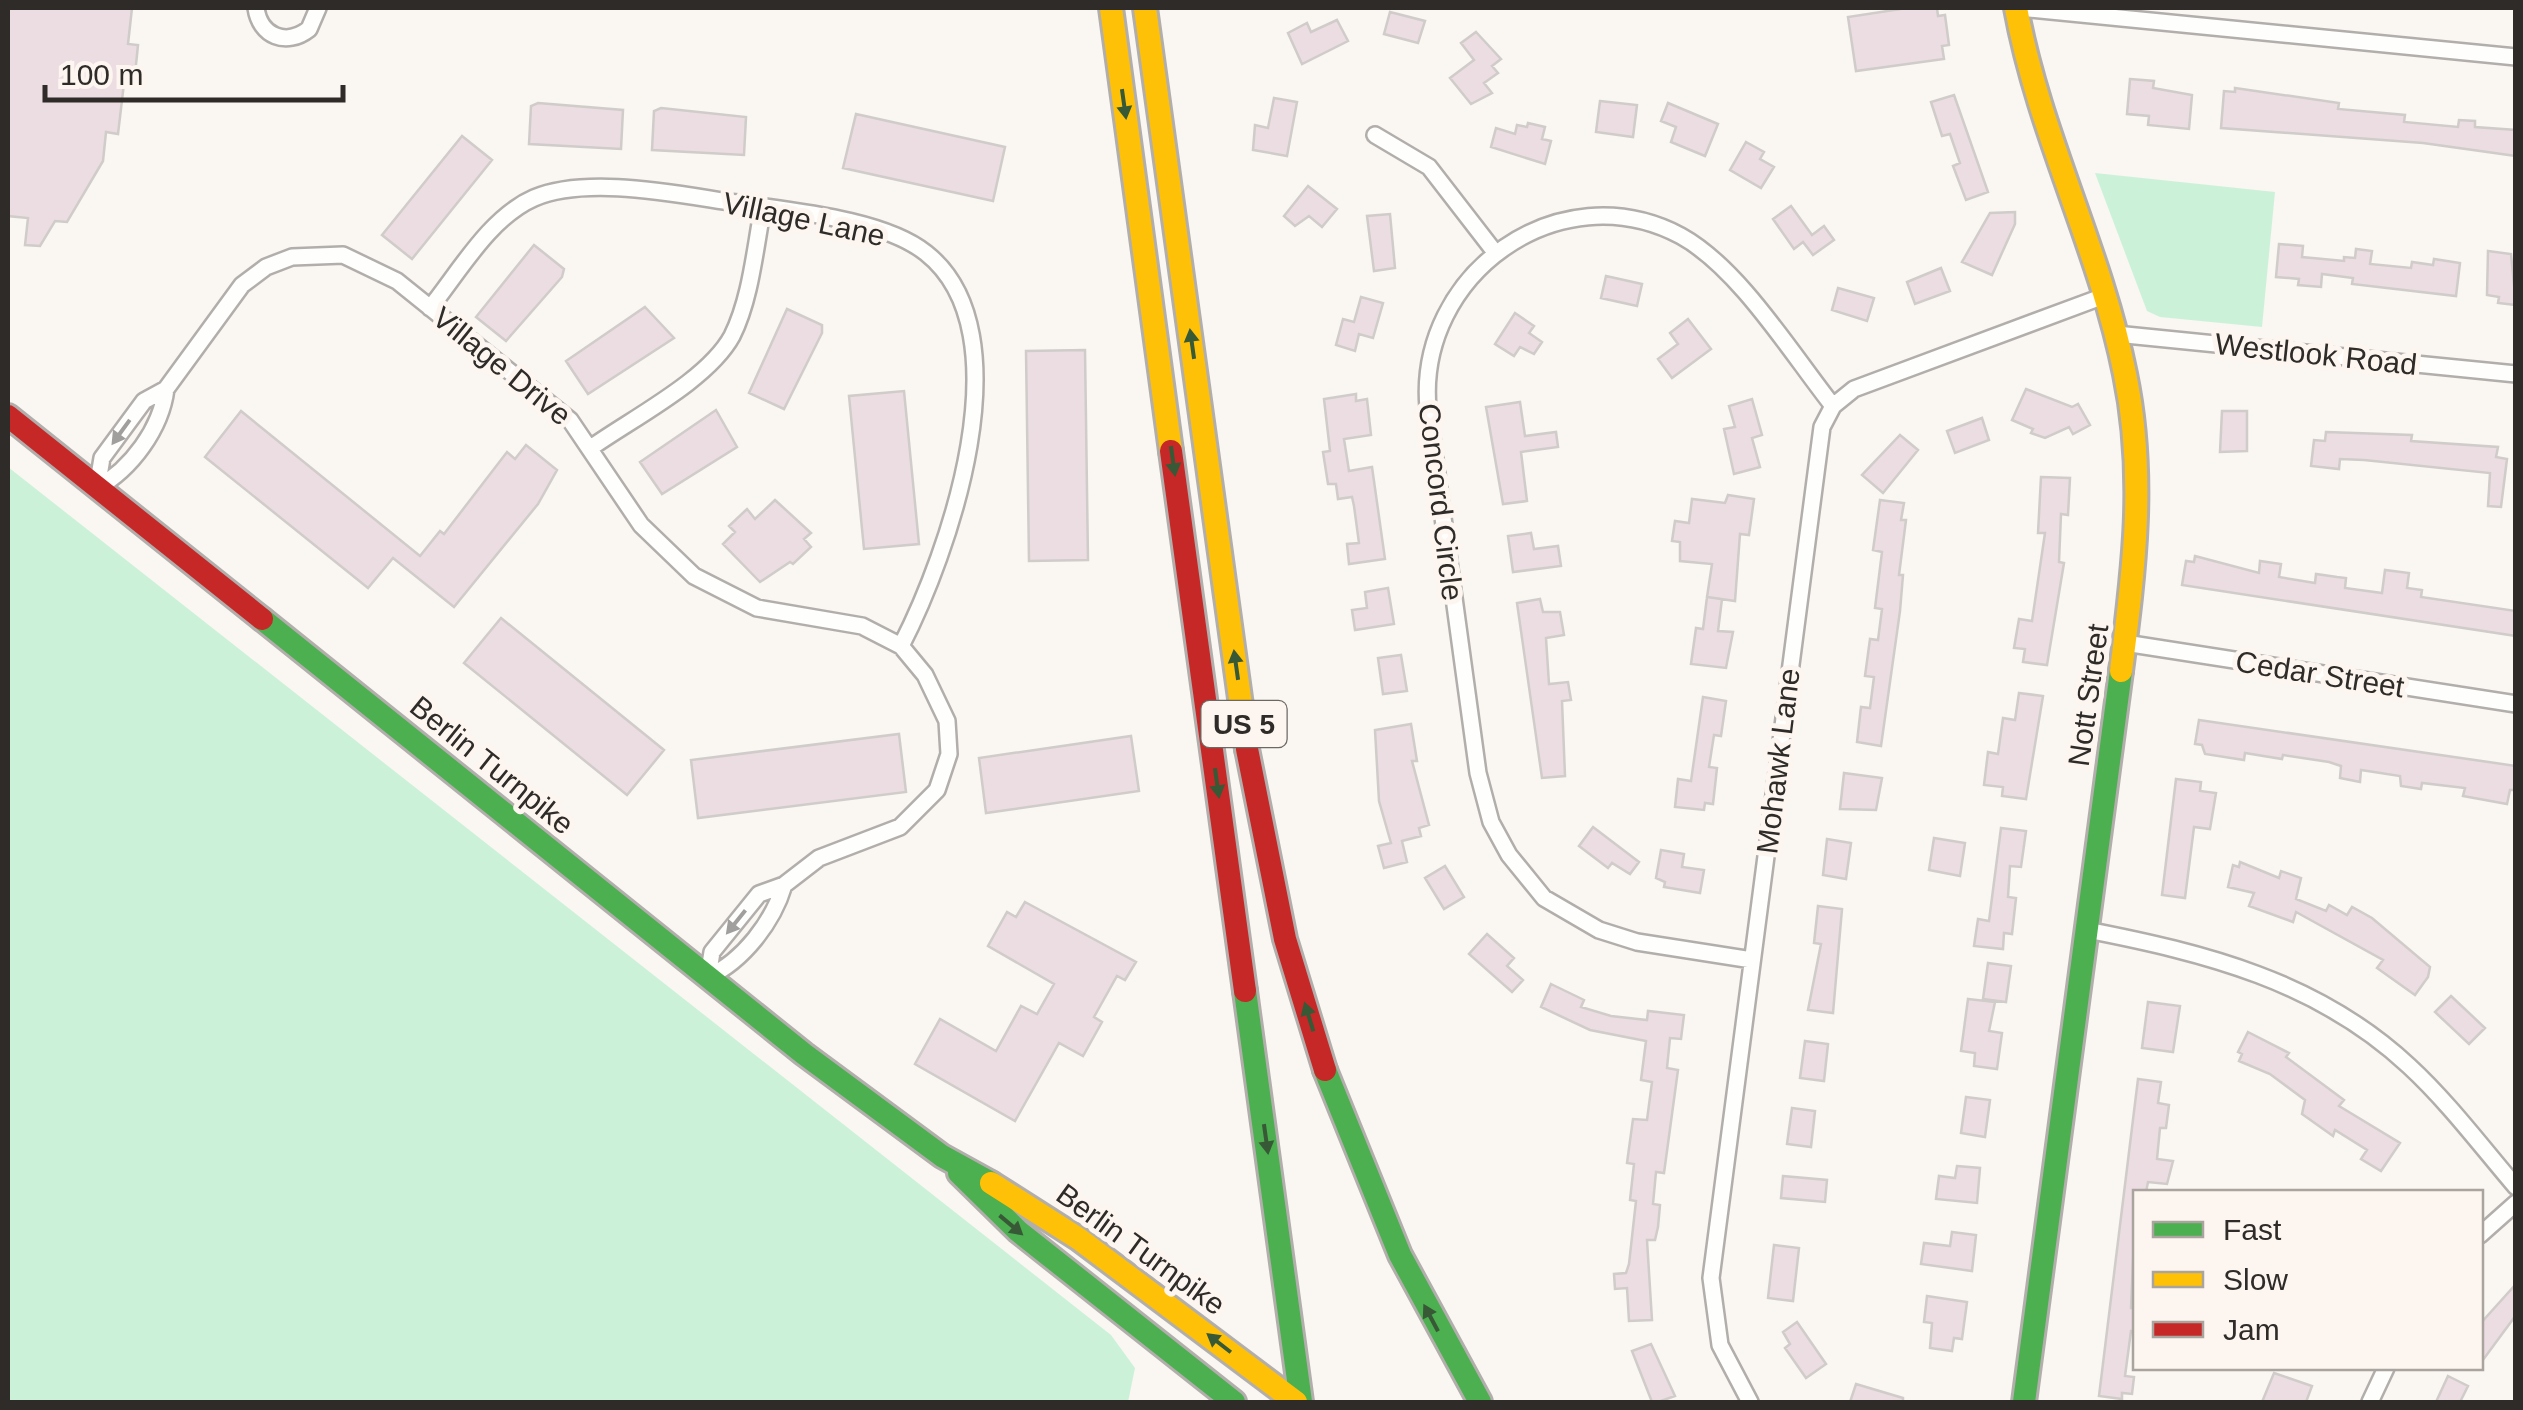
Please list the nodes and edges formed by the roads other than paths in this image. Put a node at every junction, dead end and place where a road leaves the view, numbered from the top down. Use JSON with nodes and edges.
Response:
{"nodes":[{"id":1,"x":256,"y":8,"type":"edge"},
{"id":2,"x":318,"y":8,"type":"edge"},
{"id":3,"x":1111,"y":8,"type":"edge"},
{"id":4,"x":1146,"y":8,"type":"edge"},
{"id":5,"x":2017,"y":8,"type":"edge"},
{"id":6,"x":2516,"y":57,"type":"edge"},
{"id":7,"x":1375,"y":135,"type":"dead end"},
{"id":8,"x":764,"y":207,"type":"junction"},
{"id":9,"x":1494,"y":251,"type":"junction"},
{"id":10,"x":2104,"y":296,"type":"junction"},
{"id":11,"x":430,"y":308,"type":"junction"},
{"id":12,"x":2116,"y":334,"type":"junction"},
{"id":13,"x":2516,"y":374,"type":"edge"},
{"id":14,"x":166,"y":390,"type":"junction"},
{"id":15,"x":1833,"y":406,"type":"junction"},
{"id":16,"x":8,"y":416,"type":"edge"},
{"id":17,"x":592,"y":447,"type":"junction"},
{"id":18,"x":97,"y":488,"type":"junction"},
{"id":19,"x":2125,"y":644,"type":"junction"},
{"id":20,"x":900,"y":646,"type":"junction"},
{"id":21,"x":2516,"y":704,"type":"edge"},
{"id":22,"x":784,"y":885,"type":"junction"},
{"id":23,"x":2087,"y":930,"type":"junction"},
{"id":24,"x":1752,"y":960,"type":"junction"},
{"id":25,"x":708,"y":977,"type":"junction"},
{"id":26,"x":942,"y":1156,"type":"junction"},
{"id":27,"x":2516,"y":1188,"type":"edge"},
{"id":28,"x":2516,"y":1202,"type":"edge"},
{"id":29,"x":2483,"y":1232,"type":"edge"},
{"id":30,"x":2385,"y":1370,"type":"edge"},
{"id":31,"x":1234,"y":1402,"type":"edge"},
{"id":32,"x":1298,"y":1402,"type":"edge"},
{"id":33,"x":1480,"y":1402,"type":"edge"},
{"id":34,"x":1750,"y":1402,"type":"edge"},
{"id":35,"x":2024,"y":1402,"type":"edge"},
{"id":36,"x":2370,"y":1402,"type":"edge"}],
"edges":[{"from":1,"to":2,"type":"street"},
{"from":3,"to":32,"type":"main road","number":"US 5","one_way":true},
{"from":33,"to":4,"type":"main road","number":"US 5","one_way":true},
{"from":5,"to":6,"type":"street"},
{"from":5,"to":10,"type":"main road","name":"Nott Street"},
{"from":7,"to":9,"type":"street"},
{"from":8,"to":11,"type":"street","name":"Village Lane"},
{"from":8,"to":17,"type":"street"},
{"from":8,"to":20,"type":"street","name":"Village Lane"},
{"from":9,"to":15,"type":"street","name":"Concord Circle"},
{"from":9,"to":24,"type":"street","name":"Concord Circle"},
{"from":10,"to":12,"type":"main road","name":"Nott Street"},
{"from":10,"to":15,"type":"street"},
{"from":11,"to":14,"type":"street","name":"Village Drive"},
{"from":11,"to":17,"type":"street","name":"Village Drive"},
{"from":12,"to":13,"type":"street","name":"Westlook Road"},
{"from":12,"to":19,"type":"main road","name":"Nott Street"},
{"from":14,"to":18,"type":"street","name":"Village Drive"},
{"from":14,"to":18,"type":"street","name":"Village Drive","one_way":true},
{"from":15,"to":24,"type":"street","name":"Mohawk Lane"},
{"from":16,"to":18,"type":"main road","name":"Berlin Turnpike"},
{"from":17,"to":20,"type":"street","name":"Village Drive"},
{"from":18,"to":25,"type":"main road","name":"Berlin Turnpike"},
{"from":19,"to":21,"type":"street","name":"Cedar Street"},
{"from":19,"to":23,"type":"main road","name":"Nott Street"},
{"from":20,"to":22,"type":"street","name":"Village Drive"},
{"from":22,"to":25,"type":"street","name":"Village Drive"},
{"from":22,"to":25,"type":"street","name":"Village Drive","one_way":true},
{"from":23,"to":27,"type":"street"},
{"from":23,"to":35,"type":"main road","name":"Nott Street"},
{"from":24,"to":34,"type":"street","name":"Mohawk Lane"},
{"from":25,"to":26,"type":"main road","name":"Berlin Turnpike"},
{"from":26,"to":31,"type":"main road","name":"Berlin Turnpike","one_way":true},
{"from":32,"to":26,"type":"main road","name":"Berlin Turnpike","one_way":true},
{"from":28,"to":29,"type":"street"},
{"from":30,"to":36,"type":"street"}]}
